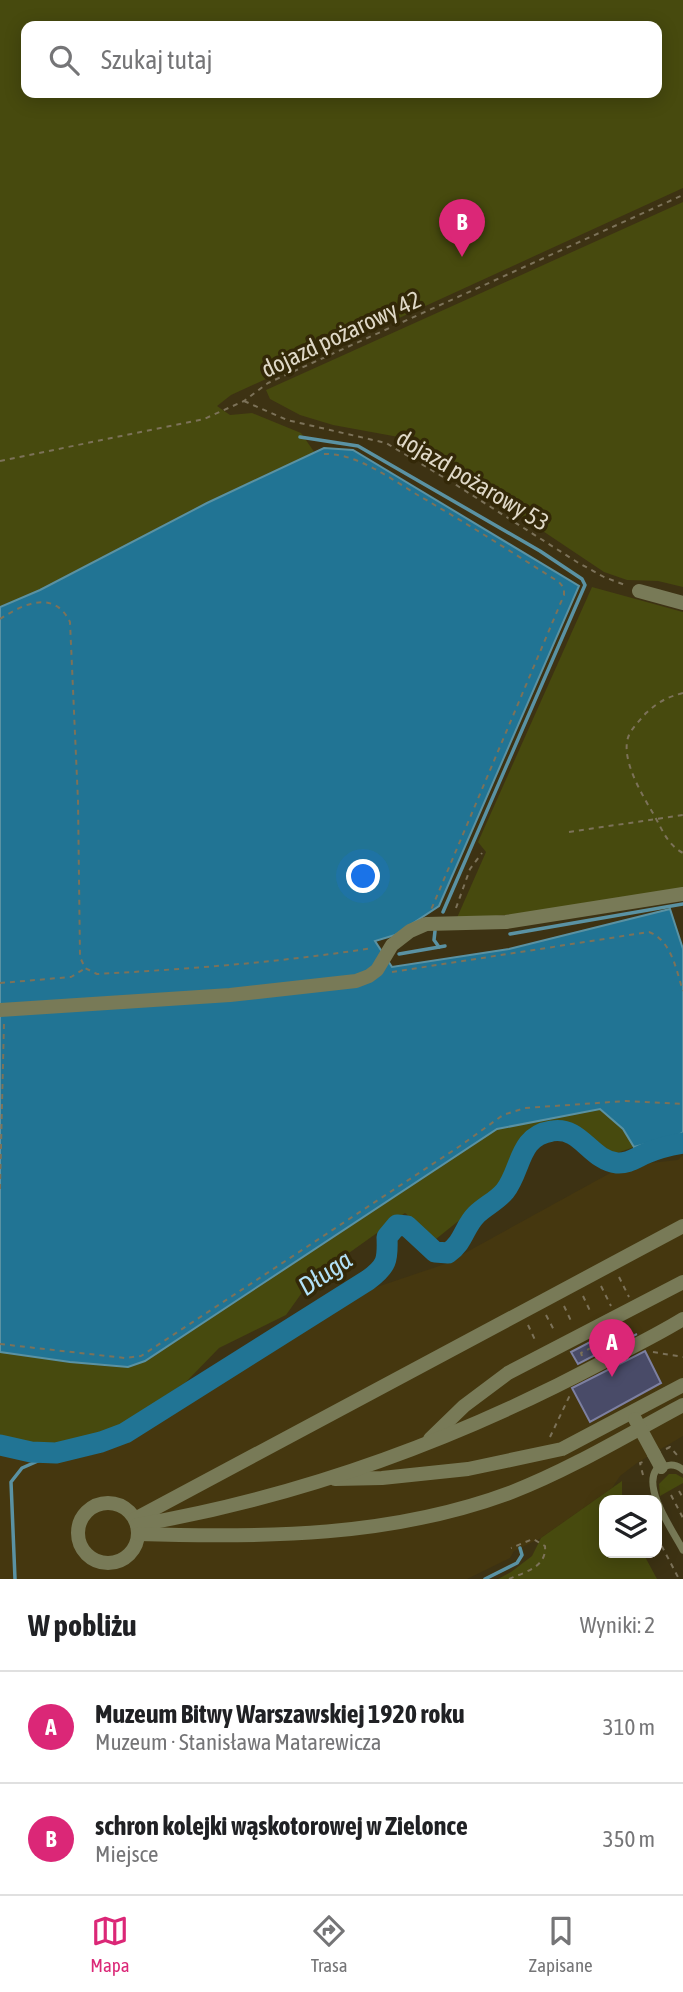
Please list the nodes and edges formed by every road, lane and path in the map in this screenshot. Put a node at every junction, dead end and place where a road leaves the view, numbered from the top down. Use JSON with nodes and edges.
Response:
{"nodes":[{"id":1,"x":683,"y":195,"type":"edge"},
{"id":2,"x":244,"y":401,"type":"junction"},
{"id":3,"x":324,"y":454,"type":"dead end"},
{"id":4,"x":0,"y":461,"type":"edge"},
{"id":5,"x":639,"y":591,"type":"joint"},
{"id":6,"x":683,"y":603,"type":"edge"},
{"id":7,"x":0,"y":619,"type":"edge"},
{"id":8,"x":683,"y":693,"type":"edge"},
{"id":9,"x":683,"y":815,"type":"edge"},
{"id":10,"x":656,"y":819,"type":"junction"},
{"id":11,"x":569,"y":832,"type":"dead end"},
{"id":12,"x":482,"y":853,"type":"dead end"},
{"id":13,"x":683,"y":853,"type":"edge"},
{"id":14,"x":683,"y":894,"type":"edge"},
{"id":15,"x":450,"y":923,"type":"junction"},
{"id":16,"x":426,"y":924,"type":"junction"},
{"id":17,"x":392,"y":945,"type":"junction"},
{"id":18,"x":85,"y":968,"type":"junction"},
{"id":19,"x":377,"y":970,"type":"junction"},
{"id":20,"x":0,"y":984,"type":"edge"},
{"id":21,"x":683,"y":991,"type":"edge"},
{"id":22,"x":1,"y":1010,"type":"edge"},
{"id":23,"x":683,"y":1104,"type":"edge"},
{"id":24,"x":0,"y":1188,"type":"edge"},
{"id":25,"x":683,"y":1226,"type":"edge"},
{"id":26,"x":613,"y":1265,"type":"junction"},
{"id":27,"x":595,"y":1274,"type":"junction"},
{"id":28,"x":683,"y":1282,"type":"edge"},
{"id":29,"x":577,"y":1283,"type":"junction"},
{"id":30,"x":558,"y":1293,"type":"junction"},
{"id":31,"x":541,"y":1303,"type":"junction"},
{"id":32,"x":634,"y":1307,"type":"junction"},
{"id":33,"x":522,"y":1313,"type":"junction"},
{"id":34,"x":616,"y":1317,"type":"junction"},
{"id":35,"x":683,"y":1319,"type":"edge"},
{"id":36,"x":597,"y":1326,"type":"junction"},
{"id":37,"x":579,"y":1336,"type":"junction"},
{"id":38,"x":644,"y":1340,"type":"junction"},
{"id":39,"x":0,"y":1344,"type":"edge"},
{"id":40,"x":561,"y":1346,"type":"junction"},
{"id":41,"x":543,"y":1355,"type":"junction"},
{"id":42,"x":683,"y":1357,"type":"edge"},
{"id":43,"x":564,"y":1383,"type":"junction"},
{"id":44,"x":683,"y":1385,"type":"edge"},
{"id":45,"x":683,"y":1405,"type":"edge"},
{"id":46,"x":633,"y":1415,"type":"junction"},
{"id":47,"x":426,"y":1444,"type":"junction"},
{"id":48,"x":542,"y":1454,"type":"junction"},
{"id":49,"x":658,"y":1460,"type":"junction"},
{"id":50,"x":683,"y":1470,"type":"edge"},
{"id":51,"x":320,"y":1480,"type":"junction"},
{"id":52,"x":679,"y":1491,"type":"dead end"},
{"id":53,"x":671,"y":1495,"type":"dead end"},
{"id":54,"x":683,"y":1498,"type":"edge"},
{"id":55,"x":683,"y":1518,"type":"edge"},
{"id":56,"x":137,"y":1526,"type":"junction"},
{"id":57,"x":662,"y":1547,"type":"edge"},
{"id":58,"x":511,"y":1548,"type":"dead end"},
{"id":59,"x":683,"y":1550,"type":"edge"},
{"id":60,"x":509,"y":1579,"type":"edge"},
{"id":61,"x":679,"y":1579,"type":"edge"}],
"edges":[{"from":1,"to":2,"type":"path","name":"dojazd pożarowy 42"},
{"from":2,"to":4,"type":"path","name":"dojazd pożarowy 42"},
{"from":2,"to":5,"type":"path","name":"dojazd pożarowy 53"},
{"from":3,"to":16,"type":"path"},
{"from":5,"to":6,"type":"street"},
{"from":7,"to":18,"type":"path"},
{"from":8,"to":10,"type":"path"},
{"from":9,"to":10,"type":"path"},
{"from":10,"to":11,"type":"path"},
{"from":10,"to":13,"type":"path"},
{"from":12,"to":15,"type":"path"},
{"from":14,"to":15,"type":"street"},
{"from":15,"to":16,"type":"street"},
{"from":16,"to":17,"type":"street"},
{"from":17,"to":18,"type":"path"},
{"from":17,"to":19,"type":"street"},
{"from":18,"to":20,"type":"path"},
{"from":19,"to":21,"type":"path"},
{"from":19,"to":22,"type":"street"},
{"from":22,"to":24,"type":"path"},
{"from":23,"to":39,"type":"path"},
{"from":25,"to":26,"type":"street"},
{"from":26,"to":27,"type":"street"},
{"from":26,"to":32,"type":"path"},
{"from":27,"to":29,"type":"street"},
{"from":27,"to":34,"type":"path"},
{"from":28,"to":32,"type":"street"},
{"from":29,"to":30,"type":"street"},
{"from":29,"to":36,"type":"path"},
{"from":30,"to":31,"type":"street"},
{"from":30,"to":37,"type":"path"},
{"from":31,"to":33,"type":"street"},
{"from":31,"to":40,"type":"path"},
{"from":32,"to":34,"type":"street"},
{"from":33,"to":41,"type":"path"},
{"from":33,"to":56,"type":"street"},
{"from":34,"to":36,"type":"street"},
{"from":35,"to":38,"type":"street"},
{"from":36,"to":37,"type":"street"},
{"from":37,"to":40,"type":"street"},
{"from":38,"to":42,"type":"path"},
{"from":38,"to":43,"type":"street"},
{"from":40,"to":41,"type":"street"},
{"from":41,"to":47,"type":"street"},
{"from":43,"to":47,"type":"street"},
{"from":43,"to":48,"type":"path"},
{"from":44,"to":46,"type":"street"},
{"from":45,"to":56,"type":"street"},
{"from":46,"to":48,"type":"street"},
{"from":46,"to":49,"type":"street","bridge":true},
{"from":47,"to":51,"type":"street"},
{"from":48,"to":51,"type":"street"},
{"from":49,"to":50,"type":"lane"},
{"from":49,"to":59,"type":"lane"},
{"from":51,"to":56,"type":"street"},
{"from":52,"to":54,"type":"path"},
{"from":53,"to":55,"type":"path"},
{"from":56,"to":56,"type":"street"},
{"from":57,"to":61,"type":"path"},
{"from":58,"to":60,"type":"path"}]}
